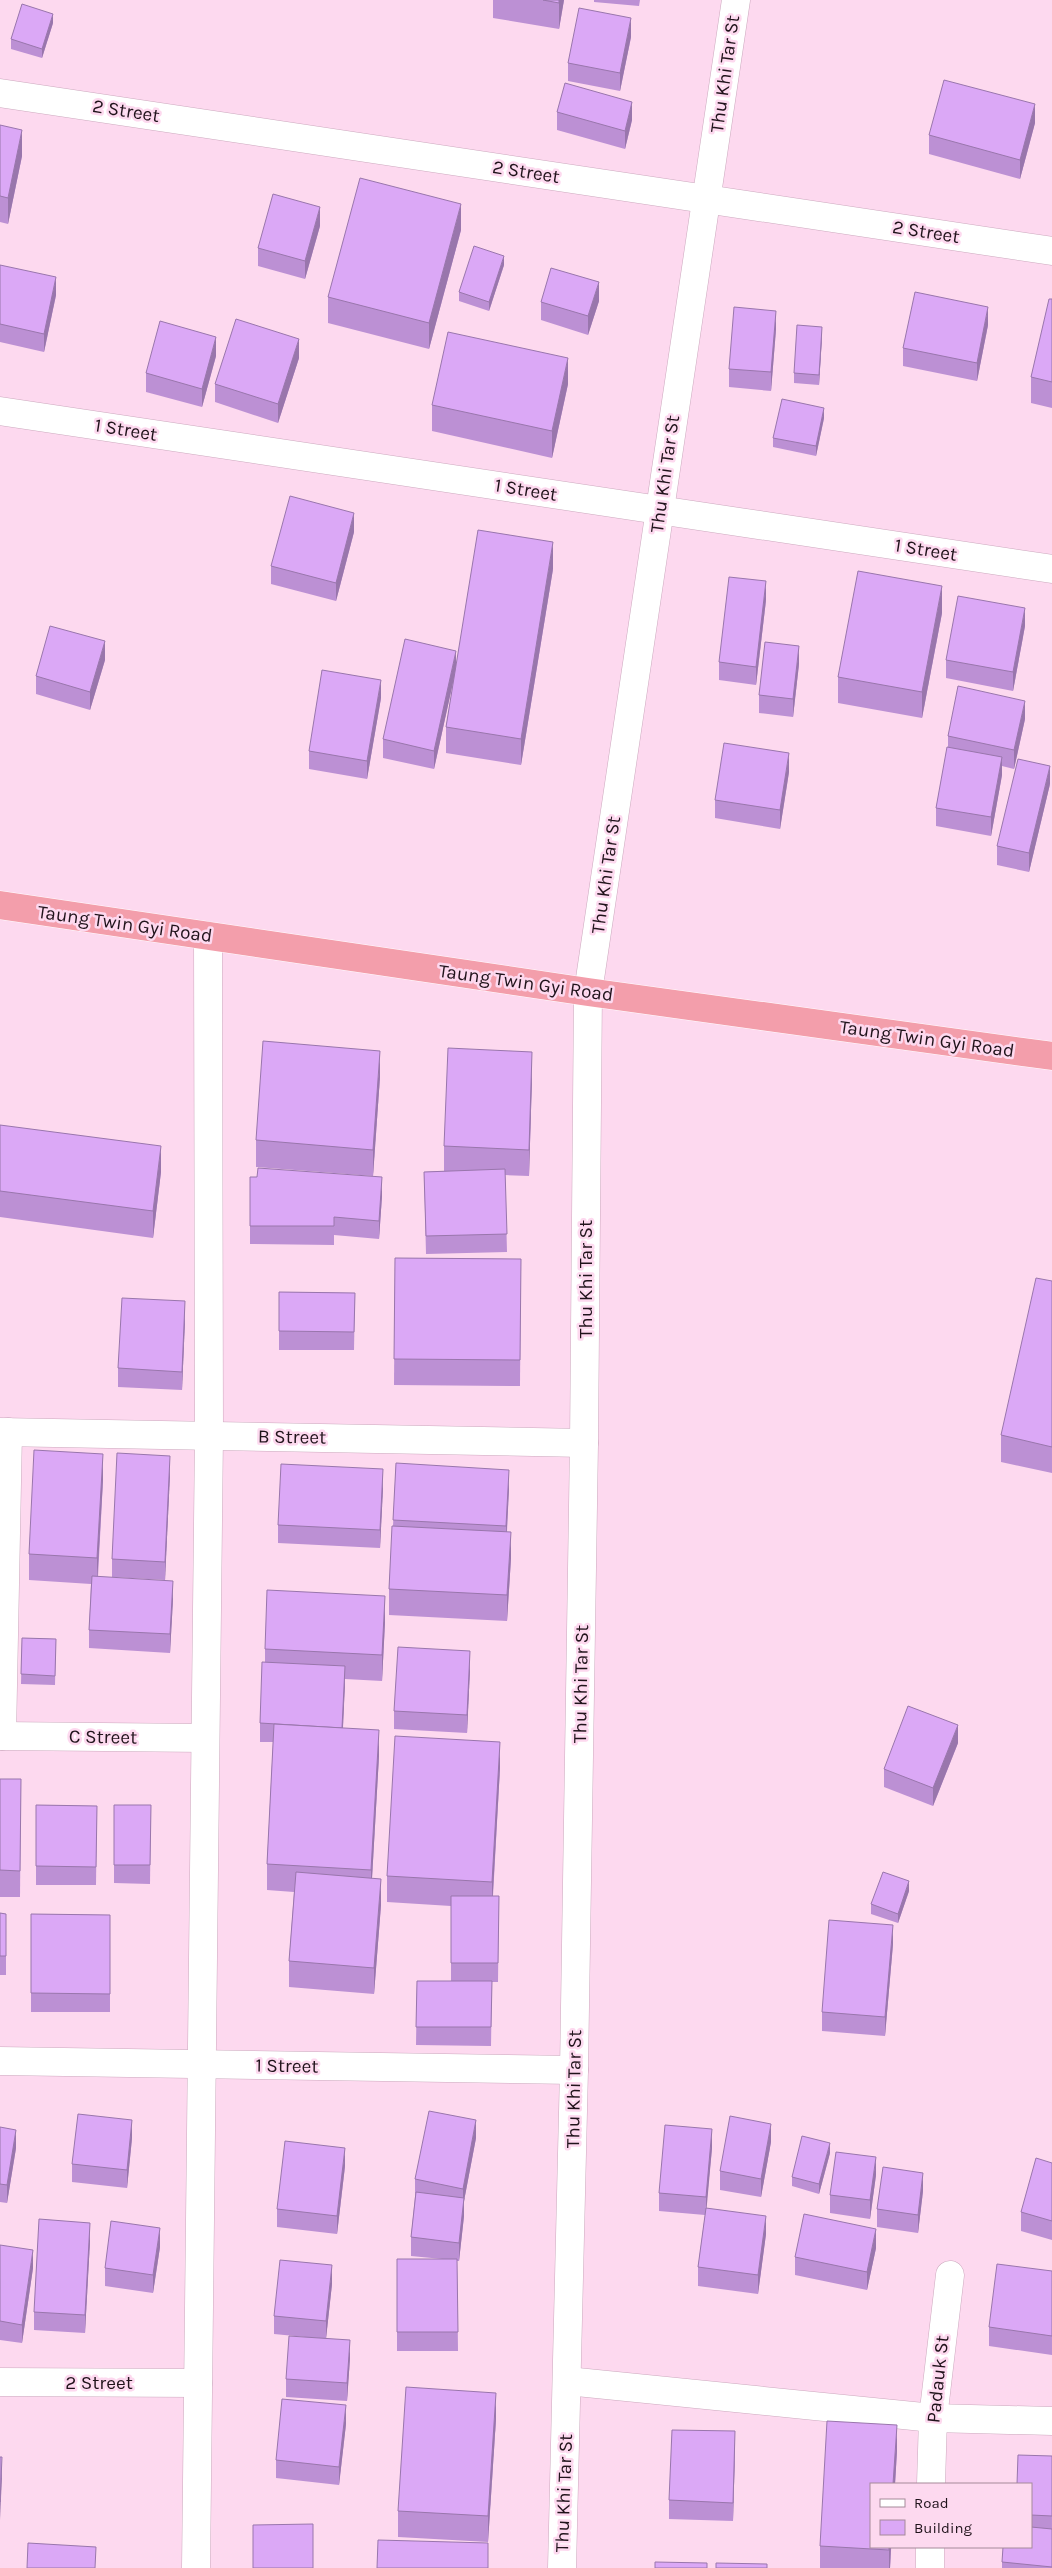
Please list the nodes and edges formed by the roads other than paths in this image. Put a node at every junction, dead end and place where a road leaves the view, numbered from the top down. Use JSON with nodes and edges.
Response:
{"nodes":[{"id":1,"x":736,"y":0,"type":"edge"},
{"id":2,"x":0,"y":92,"type":"edge"},
{"id":3,"x":706,"y":199,"type":"junction"},
{"id":4,"x":1052,"y":251,"type":"edge"},
{"id":5,"x":0,"y":411,"type":"edge"},
{"id":6,"x":660,"y":510,"type":"junction"},
{"id":7,"x":1052,"y":570,"type":"edge"},
{"id":8,"x":0,"y":905,"type":"edge"},
{"id":9,"x":208,"y":936,"type":"junction"},
{"id":10,"x":588,"y":992,"type":"junction"},
{"id":11,"x":1052,"y":1056,"type":"edge"},
{"id":12,"x":4,"y":1432,"type":"edge"},
{"id":13,"x":209,"y":1436,"type":"junction"},
{"id":14,"x":584,"y":1443,"type":"junction"},
{"id":15,"x":1,"y":1736,"type":"edge"},
{"id":16,"x":206,"y":1738,"type":"junction"},
{"id":17,"x":0,"y":2061,"type":"edge"},
{"id":18,"x":202,"y":2064,"type":"junction"},
{"id":19,"x":574,"y":2070,"type":"junction"},
{"id":20,"x":950,"y":2275,"type":"dead end"},
{"id":21,"x":567,"y":2381,"type":"junction"},
{"id":22,"x":0,"y":2382,"type":"edge"},
{"id":23,"x":198,"y":2383,"type":"junction"},
{"id":24,"x":932,"y":2418,"type":"junction"},
{"id":25,"x":1052,"y":2421,"type":"edge"},
{"id":26,"x":931,"y":2483,"type":"edge"},
{"id":27,"x":930,"y":2548,"type":"edge"},
{"id":28,"x":196,"y":2568,"type":"edge"},
{"id":29,"x":562,"y":2568,"type":"edge"},
{"id":30,"x":930,"y":2568,"type":"edge"}],
"edges":[{"from":1,"to":3,"type":"street","name":"Thu Khi Tar St"},
{"from":2,"to":3,"type":"street","name":"2 Street"},
{"from":3,"to":4,"type":"street","name":"2 Street"},
{"from":3,"to":6,"type":"street","name":"Thu Khi Tar St"},
{"from":5,"to":6,"type":"street","name":"1 Street"},
{"from":6,"to":7,"type":"street","name":"1 Street"},
{"from":6,"to":10,"type":"street","name":"Thu Khi Tar St"},
{"from":8,"to":9,"type":"highway","name":"Taung Twin Gyi Road"},
{"from":9,"to":10,"type":"highway","name":"Taung Twin Gyi Road"},
{"from":9,"to":13,"type":"street"},
{"from":10,"to":11,"type":"highway","name":"Taung Twin Gyi Road"},
{"from":10,"to":14,"type":"street","name":"Thu Khi Tar St"},
{"from":12,"to":13,"type":"street","name":"B Street"},
{"from":12,"to":15,"type":"street"},
{"from":13,"to":14,"type":"street","name":"B Street"},
{"from":13,"to":16,"type":"street"},
{"from":14,"to":19,"type":"street","name":"Thu Khi Tar St"},
{"from":15,"to":16,"type":"street","name":"C Street"},
{"from":16,"to":18,"type":"street"},
{"from":17,"to":18,"type":"street","name":"1 Street"},
{"from":18,"to":19,"type":"street","name":"1 Street"},
{"from":18,"to":23,"type":"street"},
{"from":19,"to":21,"type":"street","name":"Thu Khi Tar St"},
{"from":20,"to":24,"type":"street","name":"Padauk St"},
{"from":21,"to":24,"type":"street"},
{"from":21,"to":29,"type":"street","name":"Thu Khi Tar St"},
{"from":22,"to":23,"type":"street","name":"2 Street"},
{"from":23,"to":28,"type":"street"},
{"from":24,"to":25,"type":"street"},
{"from":24,"to":26,"type":"street","name":"Padauk St"},
{"from":27,"to":30,"type":"street"}]}
